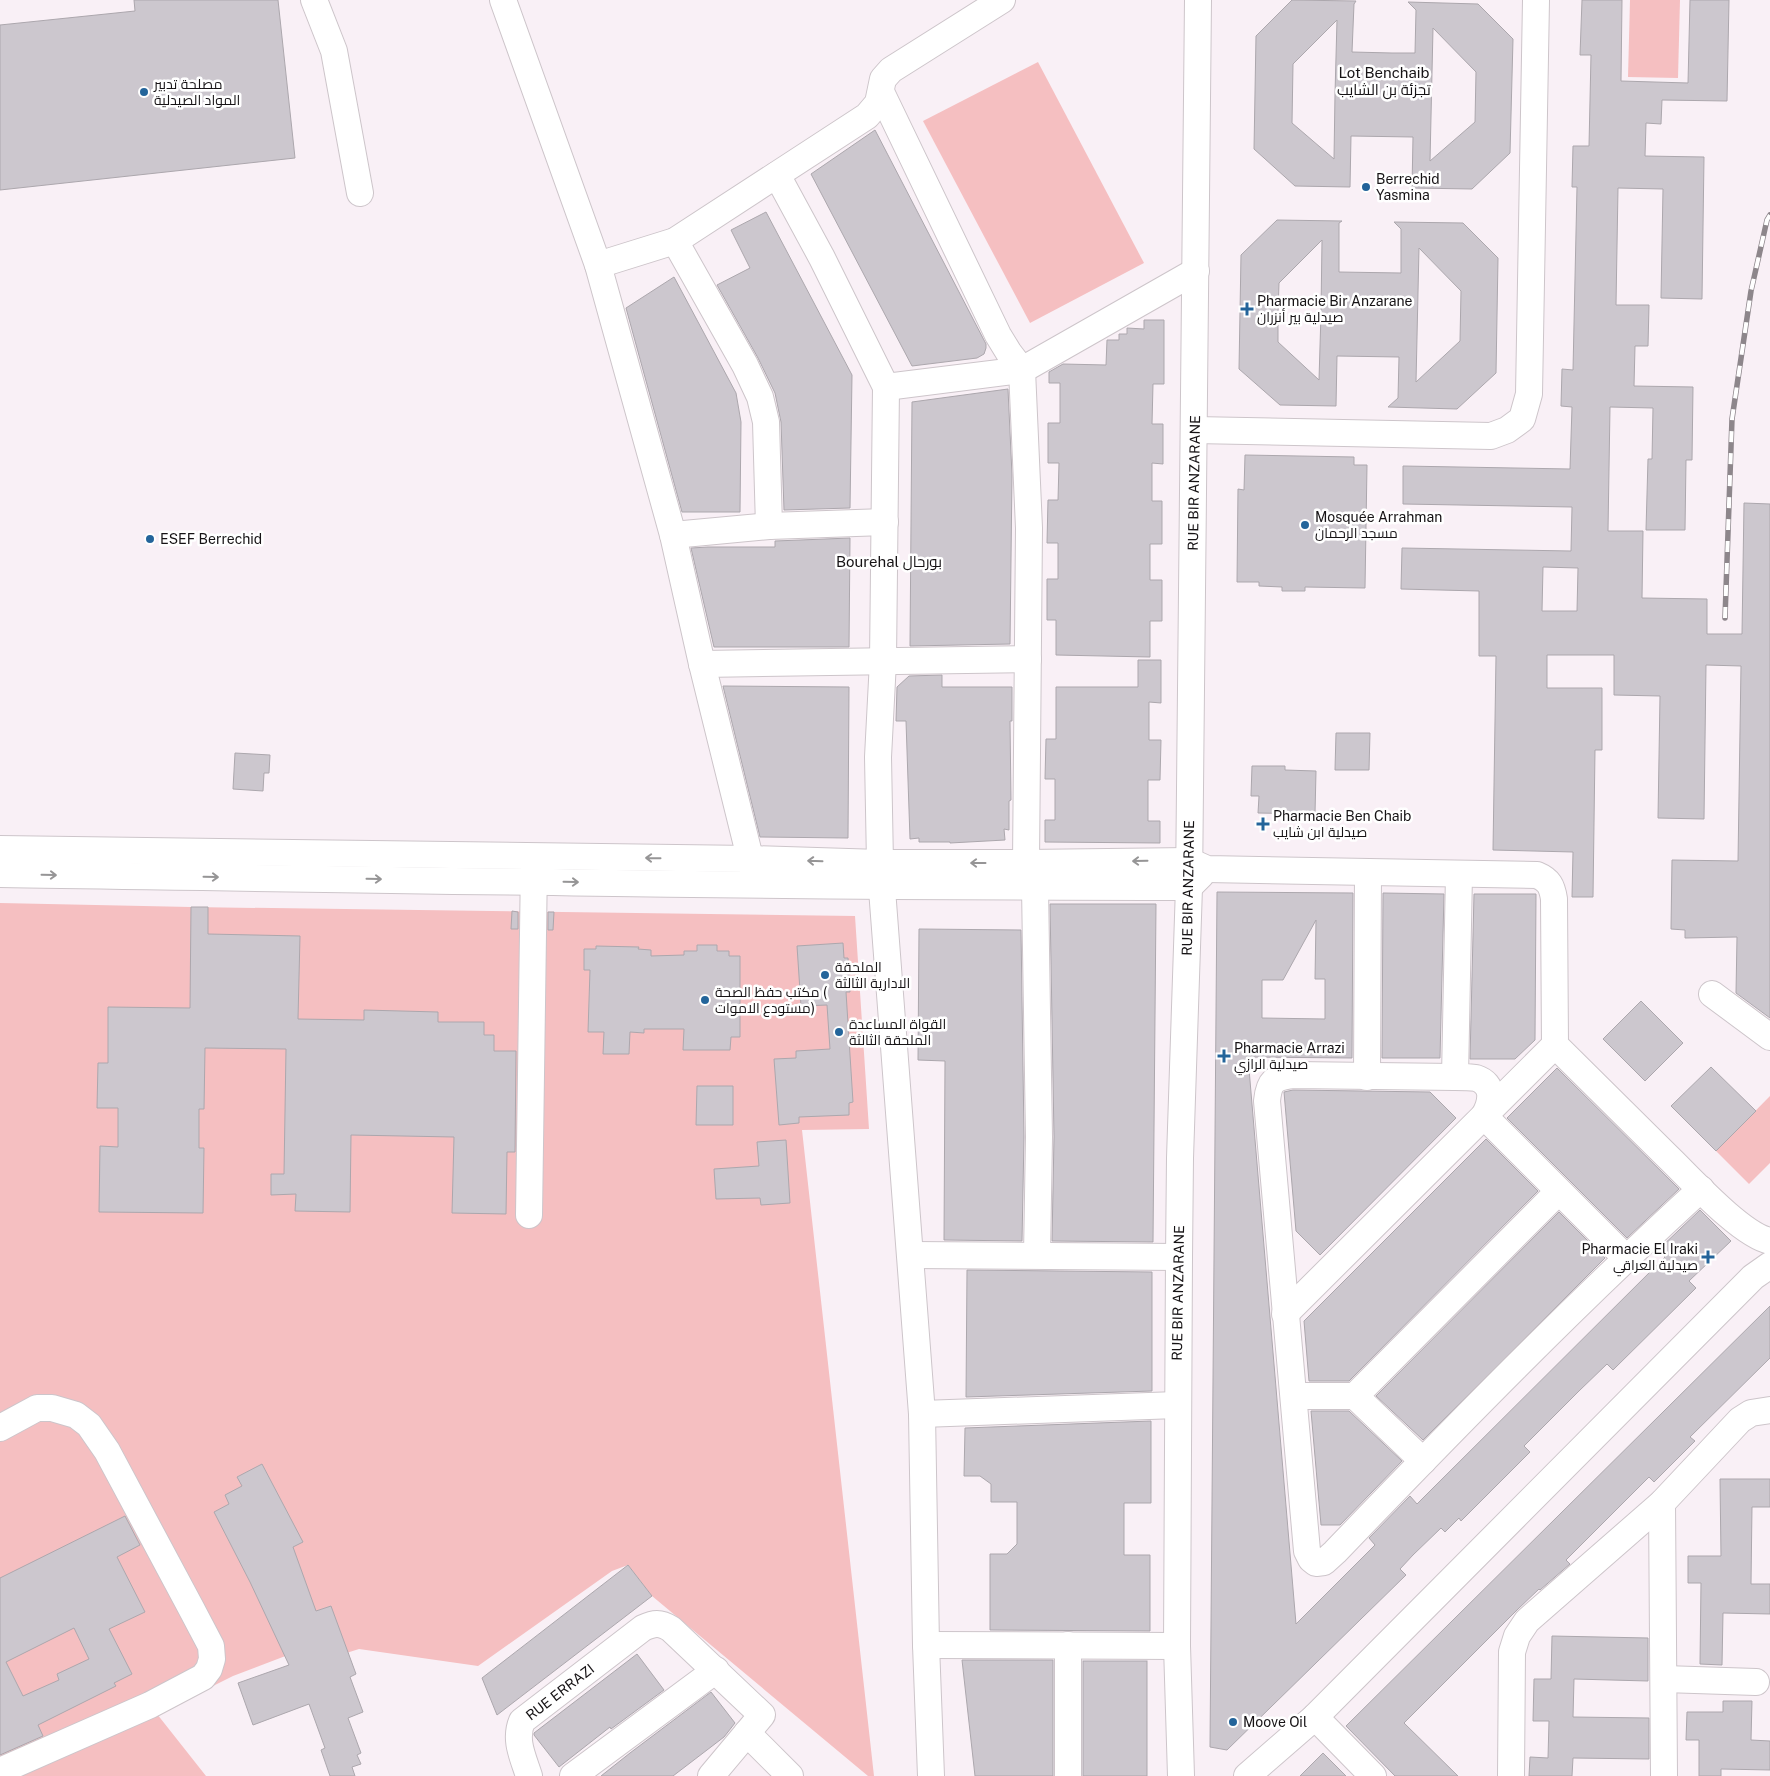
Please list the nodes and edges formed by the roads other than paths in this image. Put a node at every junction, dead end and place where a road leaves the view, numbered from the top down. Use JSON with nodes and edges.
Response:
{"nodes":[{"id":1,"x":314,"y":0,"type":"edge"},
{"id":2,"x":502,"y":0,"type":"edge"},
{"id":3,"x":1002,"y":0,"type":"edge"},
{"id":4,"x":1198,"y":0,"type":"edge"},
{"id":5,"x":1536,"y":0,"type":"edge"},
{"id":6,"x":881,"y":92,"type":"junction"},
{"id":7,"x":777,"y":175,"type":"junction"},
{"id":8,"x":360,"y":193,"type":"dead end"},
{"id":9,"x":675,"y":241,"type":"junction"},
{"id":10,"x":598,"y":265,"type":"junction"},
{"id":11,"x":1196,"y":271,"type":"junction"},
{"id":12,"x":1022,"y":370,"type":"junction"},
{"id":13,"x":886,"y":387,"type":"junction"},
{"id":14,"x":1194,"y":430,"type":"junction"},
{"id":15,"x":885,"y":522,"type":"junction"},
{"id":16,"x":769,"y":526,"type":"junction"},
{"id":17,"x":673,"y":534,"type":"junction"},
{"id":18,"x":1028,"y":659,"type":"junction"},
{"id":19,"x":883,"y":660,"type":"junction"},
{"id":20,"x":702,"y":664,"type":"junction"},
{"id":21,"x":0,"y":849,"type":"edge"},
{"id":22,"x":751,"y":859,"type":"junction"},
{"id":23,"x":1026,"y":863,"type":"junction"},
{"id":24,"x":302,"y":866,"type":"junction"},
{"id":25,"x":534,"y":869,"type":"junction"},
{"id":26,"x":1195,"y":872,"type":"junction"},
{"id":27,"x":1368,"y":872,"type":"junction"},
{"id":28,"x":0,"y":874,"type":"edge"},
{"id":29,"x":1459,"y":874,"type":"junction"},
{"id":30,"x":881,"y":875,"type":"junction"},
{"id":31,"x":757,"y":885,"type":"junction"},
{"id":32,"x":1035,"y":888,"type":"junction"},
{"id":33,"x":1712,"y":994,"type":"dead end"},
{"id":34,"x":1770,"y":1037,"type":"edge"},
{"id":35,"x":1554,"y":1045,"type":"junction"},
{"id":36,"x":1367,"y":1076,"type":"junction"},
{"id":37,"x":1455,"y":1077,"type":"junction"},
{"id":38,"x":1484,"y":1116,"type":"junction"},
{"id":39,"x":1701,"y":1189,"type":"junction"},
{"id":40,"x":1558,"y":1192,"type":"junction"},
{"id":41,"x":529,"y":1215,"type":"dead end"},
{"id":42,"x":1770,"y":1241,"type":"edge"},
{"id":43,"x":911,"y":1255,"type":"junction"},
{"id":44,"x":1037,"y":1256,"type":"junction"},
{"id":45,"x":1179,"y":1257,"type":"junction"},
{"id":46,"x":1626,"y":1258,"type":"junction"},
{"id":47,"x":1770,"y":1265,"type":"edge"},
{"id":48,"x":1285,"y":1314,"type":"junction"},
{"id":49,"x":1294,"y":1396,"type":"junction"},
{"id":50,"x":1354,"y":1396,"type":"junction"},
{"id":51,"x":1177,"y":1405,"type":"junction"},
{"id":52,"x":1770,"y":1410,"type":"edge"},
{"id":53,"x":922,"y":1414,"type":"junction"},
{"id":54,"x":0,"y":1428,"type":"edge"},
{"id":55,"x":1423,"y":1461,"type":"junction"},
{"id":56,"x":1662,"y":1503,"type":"junction"},
{"id":57,"x":926,"y":1645,"type":"junction"},
{"id":58,"x":1068,"y":1645,"type":"junction"},
{"id":59,"x":1177,"y":1646,"type":"junction"},
{"id":60,"x":716,"y":1670,"type":"junction"},
{"id":61,"x":1664,"y":1679,"type":"junction"},
{"id":62,"x":1756,"y":1682,"type":"dead end"},
{"id":63,"x":1314,"y":1717,"type":"junction"},
{"id":64,"x":754,"y":1724,"type":"junction"},
{"id":65,"x":0,"y":1771,"type":"edge"},
{"id":66,"x":1251,"y":1775,"type":"edge"},
{"id":67,"x":529,"y":1776,"type":"edge"},
{"id":68,"x":573,"y":1776,"type":"edge"},
{"id":69,"x":711,"y":1776,"type":"edge"},
{"id":70,"x":790,"y":1776,"type":"edge"},
{"id":71,"x":931,"y":1776,"type":"edge"},
{"id":72,"x":1068,"y":1776,"type":"edge"},
{"id":73,"x":1181,"y":1776,"type":"edge"},
{"id":74,"x":1374,"y":1776,"type":"edge"},
{"id":75,"x":1511,"y":1776,"type":"edge"},
{"id":76,"x":1664,"y":1776,"type":"edge"}],
"edges":[{"from":1,"to":8,"type":"street"},
{"from":2,"to":10,"type":"street"},
{"from":3,"to":6,"type":"street"},
{"from":4,"to":11,"type":"street","name":"RUE BIR ANZARANE"},
{"from":5,"to":14,"type":"street"},
{"from":6,"to":7,"type":"street"},
{"from":6,"to":12,"type":"street"},
{"from":7,"to":9,"type":"street"},
{"from":7,"to":13,"type":"street"},
{"from":9,"to":10,"type":"street"},
{"from":9,"to":16,"type":"street"},
{"from":10,"to":17,"type":"street"},
{"from":11,"to":12,"type":"street"},
{"from":11,"to":14,"type":"street","name":"RUE BIR ANZARANE"},
{"from":12,"to":13,"type":"street"},
{"from":12,"to":18,"type":"street"},
{"from":13,"to":15,"type":"street"},
{"from":14,"to":26,"type":"street","name":"RUE BIR ANZARANE"},
{"from":15,"to":16,"type":"street"},
{"from":15,"to":19,"type":"street"},
{"from":16,"to":17,"type":"street"},
{"from":17,"to":20,"type":"street"},
{"from":18,"to":19,"type":"street"},
{"from":18,"to":23,"type":"street"},
{"from":19,"to":20,"type":"street"},
{"from":19,"to":30,"type":"street"},
{"from":20,"to":22,"type":"street"},
{"from":21,"to":24,"type":"street"},
{"from":22,"to":25,"type":"street","one_way":true},
{"from":30,"to":22,"type":"street","one_way":true},
{"from":22,"to":31,"type":"street"},
{"from":26,"to":23,"type":"street","one_way":true},
{"from":23,"to":30,"type":"street","one_way":true},
{"from":24,"to":25,"type":"street"},
{"from":28,"to":24,"type":"street","one_way":true},
{"from":25,"to":31,"type":"street","one_way":true},
{"from":25,"to":41,"type":"street"},
{"from":26,"to":27,"type":"street"},
{"from":26,"to":32,"type":"street"},
{"from":26,"to":45,"type":"street","name":"RUE BIR ANZARANE"},
{"from":27,"to":29,"type":"street"},
{"from":27,"to":36,"type":"street"},
{"from":29,"to":35,"type":"street"},
{"from":29,"to":37,"type":"street"},
{"from":30,"to":31,"type":"street"},
{"from":30,"to":32,"type":"street"},
{"from":30,"to":43,"type":"street"},
{"from":32,"to":44,"type":"street"},
{"from":33,"to":34,"type":"street"},
{"from":35,"to":38,"type":"street"},
{"from":35,"to":39,"type":"street"},
{"from":36,"to":37,"type":"street"},
{"from":36,"to":48,"type":"street"},
{"from":37,"to":38,"type":"street"},
{"from":38,"to":40,"type":"street"},
{"from":38,"to":48,"type":"street"},
{"from":39,"to":42,"type":"street"},
{"from":39,"to":46,"type":"street"},
{"from":40,"to":46,"type":"street"},
{"from":40,"to":50,"type":"street"},
{"from":43,"to":44,"type":"street"},
{"from":43,"to":53,"type":"street"},
{"from":44,"to":45,"type":"street"},
{"from":45,"to":51,"type":"street","name":"RUE BIR ANZARANE"},
{"from":46,"to":55,"type":"street"},
{"from":47,"to":63,"type":"street"},
{"from":48,"to":49,"type":"street"},
{"from":49,"to":50,"type":"street"},
{"from":49,"to":55,"type":"street"},
{"from":50,"to":55,"type":"street"},
{"from":51,"to":53,"type":"street"},
{"from":51,"to":59,"type":"street","name":"RUE BIR ANZARANE"},
{"from":52,"to":56,"type":"street"},
{"from":53,"to":57,"type":"street"},
{"from":54,"to":65,"type":"street"},
{"from":56,"to":61,"type":"street"},
{"from":56,"to":75,"type":"street"},
{"from":57,"to":58,"type":"street"},
{"from":57,"to":71,"type":"street"},
{"from":58,"to":59,"type":"street"},
{"from":58,"to":72,"type":"street"},
{"from":59,"to":73,"type":"street","name":"RUE BIR ANZARANE"},
{"from":60,"to":64,"type":"street"},
{"from":60,"to":67,"type":"street","name":"RUE ERRAZI"},
{"from":60,"to":68,"type":"street"},
{"from":61,"to":62,"type":"street"},
{"from":61,"to":76,"type":"street"},
{"from":63,"to":66,"type":"street"},
{"from":63,"to":74,"type":"street"},
{"from":64,"to":69,"type":"street"},
{"from":64,"to":70,"type":"street"}]}
